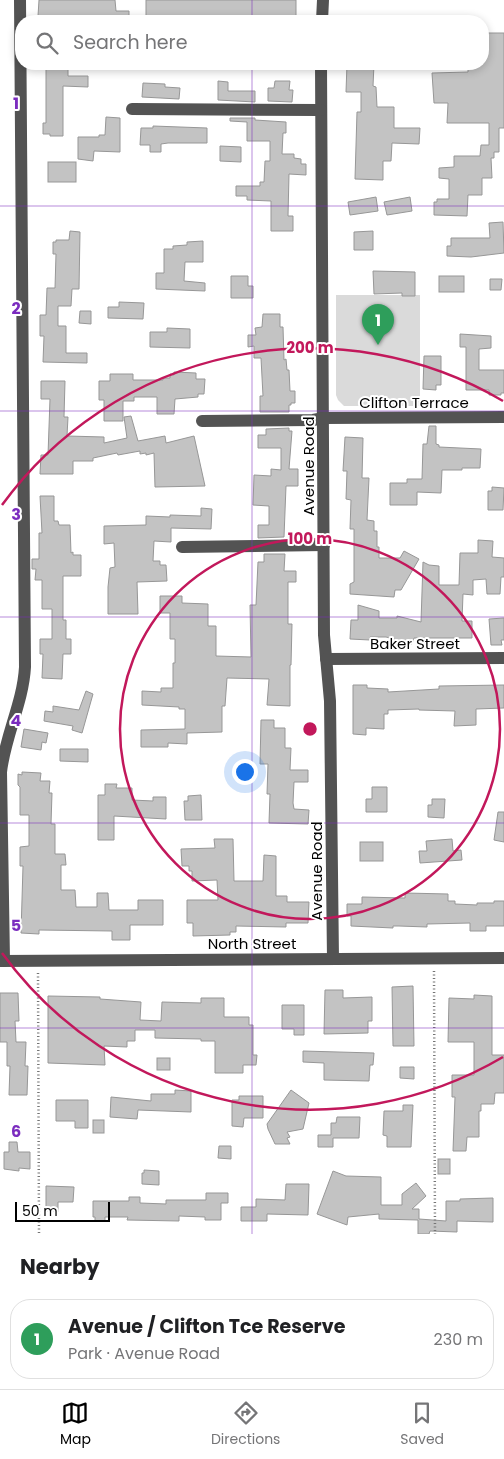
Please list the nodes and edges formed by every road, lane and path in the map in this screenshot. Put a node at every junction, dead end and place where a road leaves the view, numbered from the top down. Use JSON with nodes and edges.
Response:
{"nodes":[{"id":1,"x":20,"y":0,"type":"edge"},
{"id":2,"x":323,"y":0,"type":"edge"},
{"id":3,"x":20,"y":15,"type":"edge"},
{"id":4,"x":322,"y":15,"type":"edge"},
{"id":5,"x":21,"y":70,"type":"edge"},
{"id":6,"x":321,"y":70,"type":"edge"},
{"id":7,"x":132,"y":109,"type":"dead end"},
{"id":8,"x":321,"y":110,"type":"junction"},
{"id":9,"x":504,"y":417,"type":"edge"},
{"id":10,"x":324,"y":418,"type":"junction"},
{"id":11,"x":202,"y":421,"type":"dead end"},
{"id":12,"x":324,"y":545,"type":"junction"},
{"id":13,"x":182,"y":547,"type":"dead end"},
{"id":14,"x":504,"y":658,"type":"edge"},
{"id":15,"x":326,"y":659,"type":"junction"},
{"id":16,"x":434,"y":958,"type":"junction"},
{"id":17,"x":504,"y":958,"type":"edge"},
{"id":18,"x":333,"y":959,"type":"junction"},
{"id":19,"x":2,"y":961,"type":"edge"},
{"id":20,"x":38,"y":961,"type":"junction"},
{"id":21,"x":39,"y":1234,"type":"edge"},
{"id":22,"x":435,"y":1234,"type":"edge"}],
"edges":[{"from":1,"to":3,"type":"street"},
{"from":2,"to":4,"type":"street"},
{"from":5,"to":19,"type":"street"},
{"from":6,"to":8,"type":"street","name":"Avenue Road"},
{"from":7,"to":8,"type":"street"},
{"from":8,"to":10,"type":"street","name":"Avenue Road"},
{"from":9,"to":10,"type":"street","name":"Clifton Terrace"},
{"from":10,"to":11,"type":"street","name":"Clifton Terrace"},
{"from":10,"to":12,"type":"street","name":"Avenue Road"},
{"from":12,"to":13,"type":"street"},
{"from":12,"to":15,"type":"street","name":"Avenue Road"},
{"from":14,"to":15,"type":"street","name":"Baker Street"},
{"from":15,"to":18,"type":"street","name":"Avenue Road"},
{"from":16,"to":17,"type":"street","name":"North Street"},
{"from":16,"to":18,"type":"street","name":"North Street"},
{"from":16,"to":22,"type":"path"},
{"from":18,"to":20,"type":"street","name":"North Street"},
{"from":19,"to":20,"type":"street","name":"North Street"},
{"from":20,"to":21,"type":"path"}]}
